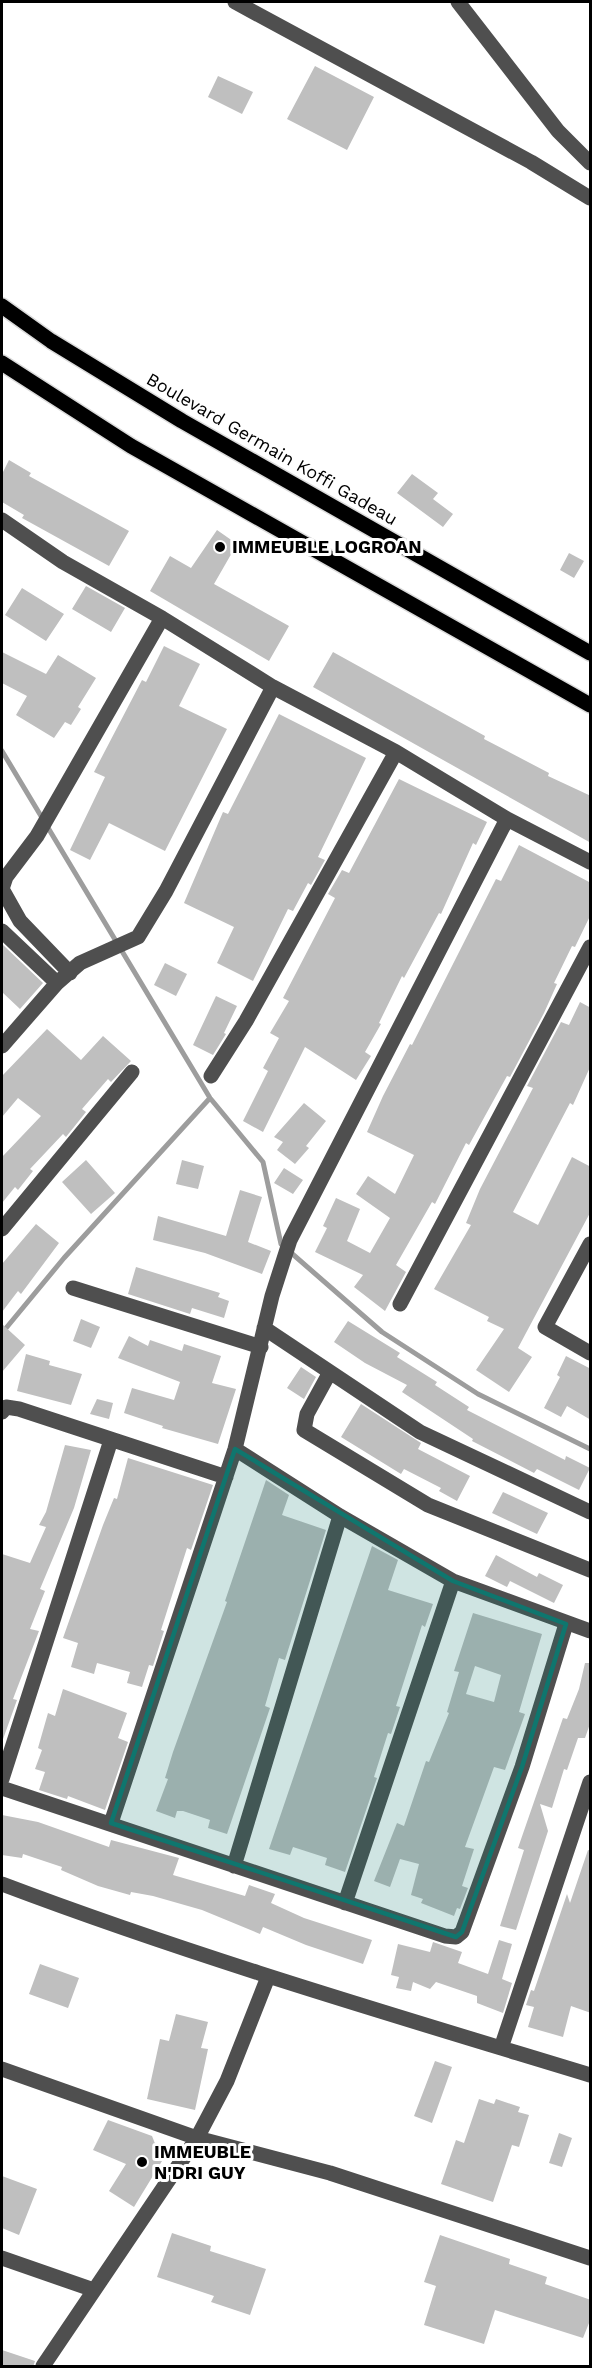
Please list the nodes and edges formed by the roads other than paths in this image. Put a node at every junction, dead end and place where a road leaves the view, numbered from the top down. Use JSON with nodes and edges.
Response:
{"nodes":[{"id":1,"x":235,"y":2,"type":"edge"},
{"id":2,"x":458,"y":2,"type":"edge"},
{"id":3,"x":591,"y":163,"type":"edge"},
{"id":4,"x":591,"y":198,"type":"edge"},
{"id":5,"x":2,"y":306,"type":"edge"},
{"id":6,"x":2,"y":363,"type":"edge"},
{"id":7,"x":2,"y":519,"type":"edge"},
{"id":8,"x":162,"y":618,"type":"junction"},
{"id":9,"x":591,"y":653,"type":"edge"},
{"id":10,"x":273,"y":687,"type":"junction"},
{"id":11,"x":591,"y":705,"type":"edge"},
{"id":12,"x":396,"y":752,"type":"junction"},
{"id":13,"x":507,"y":819,"type":"junction"},
{"id":14,"x":591,"y":862,"type":"edge"},
{"id":15,"x":2,"y":931,"type":"edge"},
{"id":16,"x":591,"y":947,"type":"edge"},
{"id":17,"x":75,"y":968,"type":"junction"},
{"id":18,"x":57,"y":982,"type":"junction"},
{"id":19,"x":2,"y":1046,"type":"edge"},
{"id":20,"x":132,"y":1072,"type":"dead end"},
{"id":21,"x":211,"y":1076,"type":"dead end"},
{"id":22,"x":2,"y":1229,"type":"edge"},
{"id":23,"x":591,"y":1244,"type":"edge"},
{"id":24,"x":73,"y":1288,"type":"dead end"},
{"id":25,"x":400,"y":1304,"type":"dead end"},
{"id":26,"x":264,"y":1328,"type":"junction"},
{"id":27,"x":261,"y":1347,"type":"junction"},
{"id":28,"x":591,"y":1353,"type":"edge"},
{"id":29,"x":330,"y":1372,"type":"junction"},
{"id":30,"x":2,"y":1412,"type":"edge"},
{"id":31,"x":111,"y":1440,"type":"junction"},
{"id":32,"x":235,"y":1449,"type":"junction"},
{"id":33,"x":226,"y":1477,"type":"junction"},
{"id":34,"x":591,"y":1512,"type":"edge"},
{"id":35,"x":340,"y":1516,"type":"junction"},
{"id":36,"x":591,"y":1570,"type":"edge"},
{"id":37,"x":453,"y":1581,"type":"junction"},
{"id":38,"x":566,"y":1624,"type":"junction"},
{"id":39,"x":591,"y":1631,"type":"edge"},
{"id":40,"x":2,"y":1779,"type":"edge"},
{"id":41,"x":591,"y":1782,"type":"edge"},
{"id":42,"x":2,"y":1788,"type":"edge"},
{"id":43,"x":111,"y":1823,"type":"junction"},
{"id":44,"x":234,"y":1866,"type":"junction"},
{"id":45,"x":2,"y":1884,"type":"edge"},
{"id":46,"x":345,"y":1903,"type":"junction"},
{"id":47,"x":268,"y":1977,"type":"junction"},
{"id":48,"x":501,"y":2048,"type":"junction"},
{"id":49,"x":2,"y":2069,"type":"edge"},
{"id":50,"x":591,"y":2075,"type":"edge"},
{"id":51,"x":197,"y":2138,"type":"junction"},
{"id":52,"x":2,"y":2258,"type":"edge"},
{"id":53,"x":591,"y":2258,"type":"edge"},
{"id":54,"x":94,"y":2290,"type":"junction"},
{"id":55,"x":43,"y":2367,"type":"edge"}],
"edges":[{"from":1,"to":4,"type":"street"},
{"from":2,"to":3,"type":"street"},
{"from":5,"to":9,"type":"main road","name":"Boulevard Germain Koffi Gadeau"},
{"from":6,"to":11,"type":"main road"},
{"from":7,"to":8,"type":"street"},
{"from":8,"to":10,"type":"street"},
{"from":8,"to":17,"type":"street"},
{"from":10,"to":12,"type":"street"},
{"from":10,"to":17,"type":"street"},
{"from":12,"to":13,"type":"street"},
{"from":12,"to":21,"type":"street"},
{"from":13,"to":14,"type":"street"},
{"from":13,"to":26,"type":"street"},
{"from":15,"to":18,"type":"street"},
{"from":16,"to":25,"type":"street"},
{"from":17,"to":18,"type":"street"},
{"from":18,"to":19,"type":"street"},
{"from":20,"to":22,"type":"street"},
{"from":23,"to":28,"type":"street"},
{"from":24,"to":27,"type":"street"},
{"from":26,"to":27,"type":"street"},
{"from":26,"to":29,"type":"street"},
{"from":27,"to":32,"type":"street"},
{"from":29,"to":34,"type":"street"},
{"from":29,"to":36,"type":"street"},
{"from":30,"to":31,"type":"street"},
{"from":31,"to":33,"type":"street"},
{"from":31,"to":40,"type":"street"},
{"from":32,"to":33,"type":"street"},
{"from":32,"to":35,"type":"street"},
{"from":33,"to":43,"type":"street"},
{"from":35,"to":37,"type":"street"},
{"from":35,"to":44,"type":"street"},
{"from":37,"to":38,"type":"street"},
{"from":37,"to":46,"type":"street"},
{"from":38,"to":39,"type":"street"},
{"from":38,"to":46,"type":"street"},
{"from":41,"to":48,"type":"street"},
{"from":42,"to":43,"type":"street"},
{"from":43,"to":44,"type":"street"},
{"from":44,"to":46,"type":"street"},
{"from":45,"to":47,"type":"street"},
{"from":47,"to":48,"type":"street"},
{"from":47,"to":51,"type":"street"},
{"from":48,"to":50,"type":"street"},
{"from":49,"to":51,"type":"street"},
{"from":51,"to":53,"type":"street"},
{"from":51,"to":54,"type":"street"},
{"from":52,"to":54,"type":"street"},
{"from":54,"to":55,"type":"street"}]}
